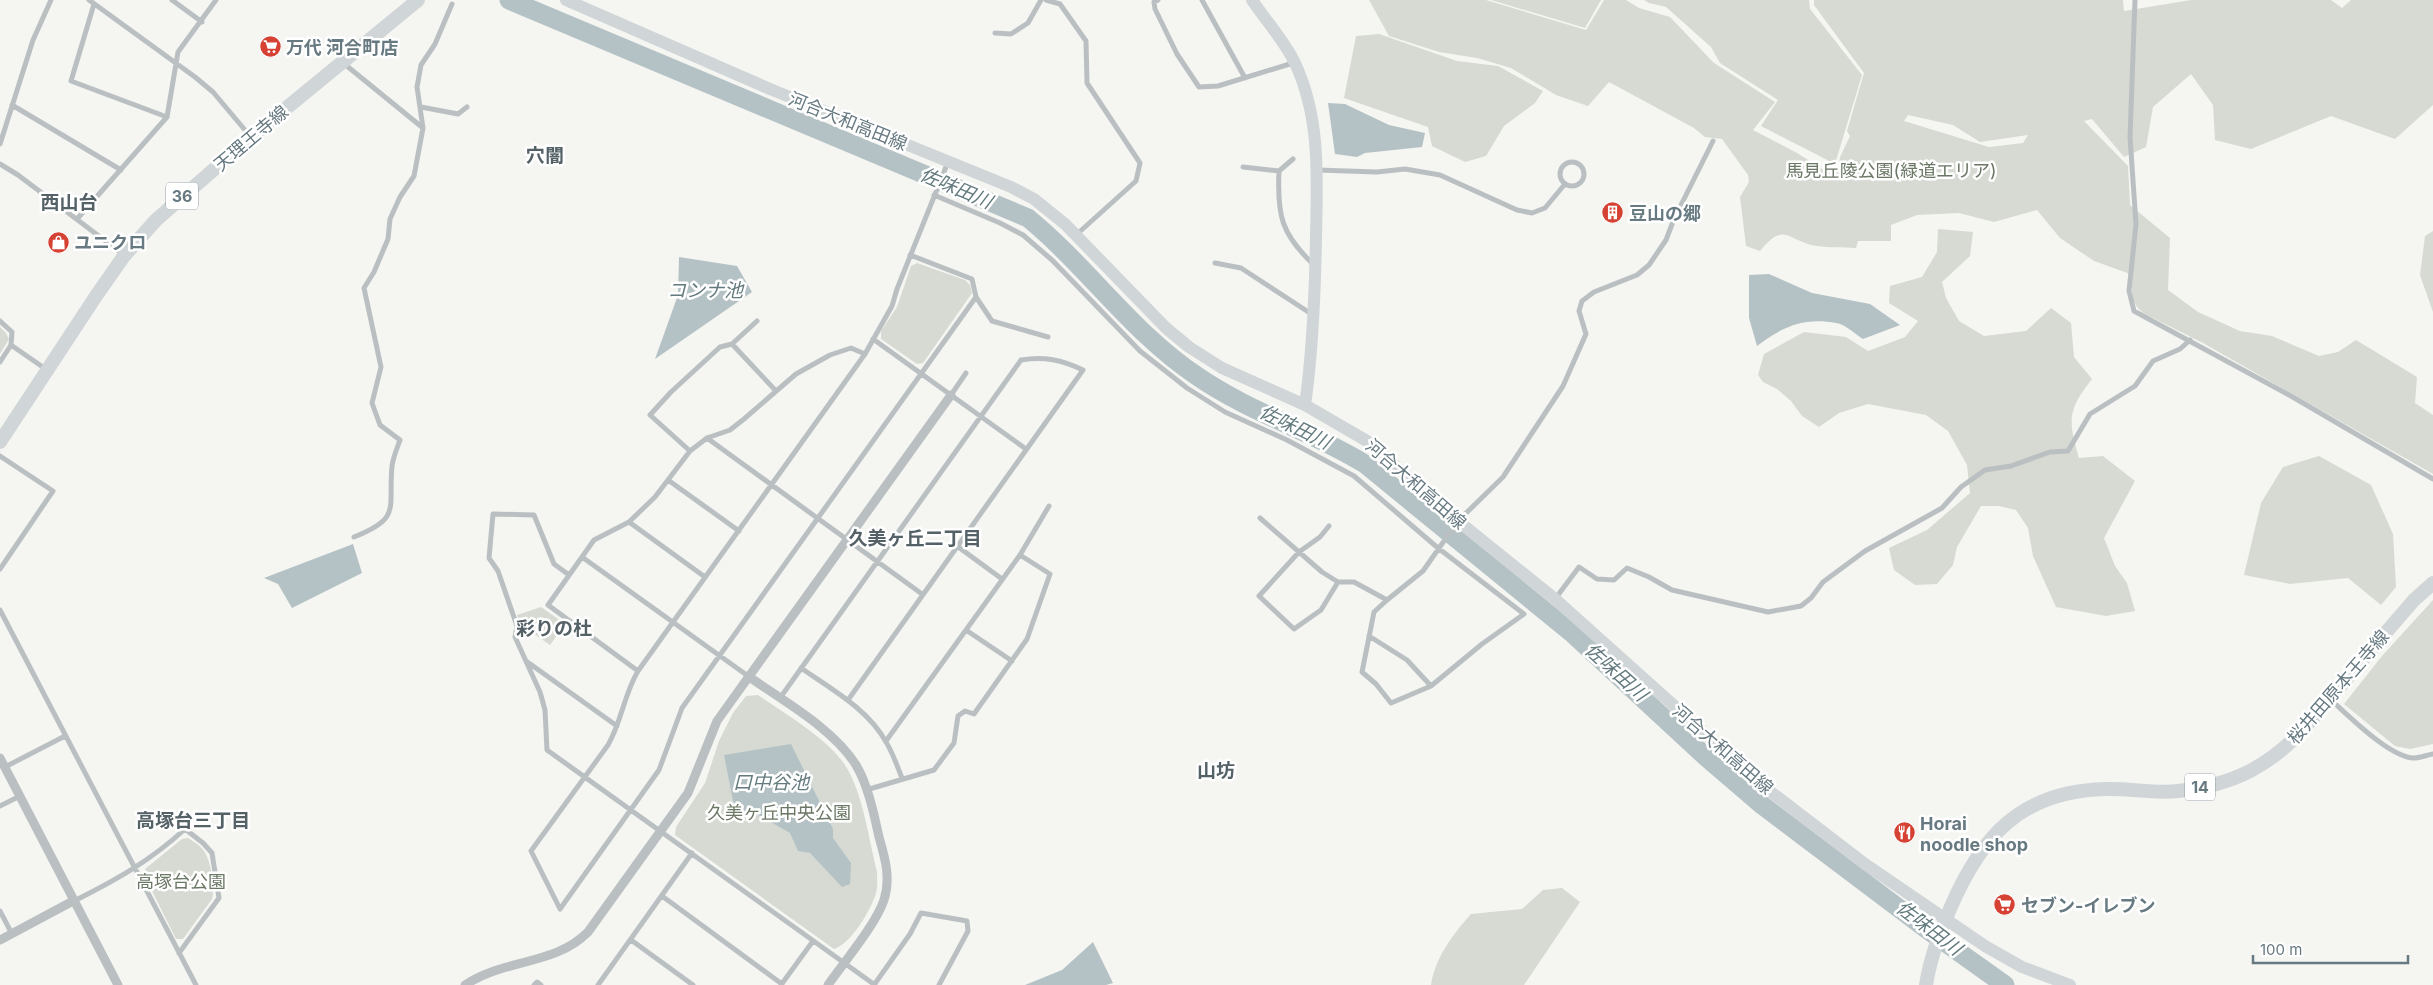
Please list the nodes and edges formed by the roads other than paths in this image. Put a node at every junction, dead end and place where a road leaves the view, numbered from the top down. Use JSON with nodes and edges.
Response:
{"nodes":[{"id":1,"x":51,"y":0,"type":"edge"},
{"id":2,"x":172,"y":0,"type":"edge"},
{"id":3,"x":216,"y":0,"type":"edge"},
{"id":4,"x":566,"y":0,"type":"edge"},
{"id":5,"x":1041,"y":0,"type":"edge"},
{"id":6,"x":1046,"y":0,"type":"edge"},
{"id":7,"x":1158,"y":0,"type":"edge"},
{"id":8,"x":1202,"y":0,"type":"edge"},
{"id":9,"x":1252,"y":0,"type":"edge"},
{"id":10,"x":2135,"y":0,"type":"edge"},
{"id":11,"x":413,"y":1,"type":"edge"},
{"id":12,"x":92,"y":2,"type":"edge"},
{"id":13,"x":452,"y":4,"type":"dead end"},
{"id":14,"x":202,"y":22,"type":"junction"},
{"id":15,"x":995,"y":33,"type":"dead end"},
{"id":16,"x":342,"y":62,"type":"junction"},
{"id":17,"x":176,"y":63,"type":"junction"},
{"id":18,"x":1295,"y":63,"type":"junction"},
{"id":19,"x":1245,"y":78,"type":"junction"},
{"id":20,"x":12,"y":105,"type":"junction"},
{"id":21,"x":422,"y":107,"type":"junction"},
{"id":22,"x":467,"y":107,"type":"dead end"},
{"id":23,"x":168,"y":117,"type":"junction"},
{"id":24,"x":423,"y":128,"type":"junction"},
{"id":25,"x":252,"y":137,"type":"junction"},
{"id":26,"x":1712,"y":141,"type":"dead end"},
{"id":27,"x":0,"y":144,"type":"edge"},
{"id":28,"x":1293,"y":159,"type":"dead end"},
{"id":29,"x":948,"y":161,"type":"junction"},
{"id":30,"x":0,"y":164,"type":"edge"},
{"id":31,"x":1243,"y":167,"type":"dead end"},
{"id":32,"x":121,"y":170,"type":"junction"},
{"id":33,"x":1317,"y":170,"type":"junction"},
{"id":34,"x":1279,"y":171,"type":"junction"},
{"id":35,"x":1565,"y":184,"type":"junction"},
{"id":36,"x":934,"y":195,"type":"junction"},
{"id":37,"x":77,"y":219,"type":"junction"},
{"id":38,"x":1076,"y":235,"type":"junction"},
{"id":39,"x":910,"y":254,"type":"junction"},
{"id":40,"x":124,"y":256,"type":"junction"},
{"id":41,"x":1215,"y":263,"type":"dead end"},
{"id":42,"x":1316,"y":267,"type":"junction"},
{"id":43,"x":976,"y":297,"type":"junction"},
{"id":44,"x":1313,"y":315,"type":"junction"},
{"id":45,"x":0,"y":321,"type":"edge"},
{"id":46,"x":756,"y":321,"type":"dead end"},
{"id":47,"x":1048,"y":338,"type":"dead end"},
{"id":48,"x":874,"y":339,"type":"junction"},
{"id":49,"x":2190,"y":340,"type":"junction"},
{"id":50,"x":732,"y":344,"type":"junction"},
{"id":51,"x":11,"y":345,"type":"junction"},
{"id":52,"x":865,"y":354,"type":"junction"},
{"id":53,"x":0,"y":362,"type":"edge"},
{"id":54,"x":47,"y":370,"type":"junction"},
{"id":55,"x":921,"y":373,"type":"junction"},
{"id":56,"x":966,"y":373,"type":"dead end"},
{"id":57,"x":776,"y":391,"type":"junction"},
{"id":58,"x":951,"y":395,"type":"junction"},
{"id":59,"x":1305,"y":405,"type":"junction"},
{"id":60,"x":981,"y":416,"type":"junction"},
{"id":61,"x":707,"y":438,"type":"junction"},
{"id":62,"x":0,"y":442,"type":"edge"},
{"id":63,"x":1026,"y":449,"type":"junction"},
{"id":64,"x":690,"y":451,"type":"junction"},
{"id":65,"x":0,"y":456,"type":"edge"},
{"id":66,"x":2433,"y":479,"type":"edge"},
{"id":67,"x":668,"y":480,"type":"junction"},
{"id":68,"x":771,"y":485,"type":"junction"},
{"id":69,"x":1049,"y":506,"type":"dead end"},
{"id":70,"x":817,"y":518,"type":"junction"},
{"id":71,"x":1260,"y":518,"type":"dead end"},
{"id":72,"x":1458,"y":521,"type":"junction"},
{"id":73,"x":629,"y":522,"type":"junction"},
{"id":74,"x":1329,"y":526,"type":"dead end"},
{"id":75,"x":739,"y":531,"type":"junction"},
{"id":76,"x":354,"y":537,"type":"dead end"},
{"id":77,"x":847,"y":540,"type":"junction"},
{"id":78,"x":957,"y":546,"type":"junction"},
{"id":79,"x":1438,"y":548,"type":"junction"},
{"id":80,"x":1299,"y":552,"type":"junction"},
{"id":81,"x":1020,"y":555,"type":"junction"},
{"id":82,"x":582,"y":557,"type":"junction"},
{"id":83,"x":877,"y":562,"type":"junction"},
{"id":84,"x":0,"y":569,"type":"edge"},
{"id":85,"x":569,"y":575,"type":"junction"},
{"id":86,"x":705,"y":577,"type":"junction"},
{"id":87,"x":1002,"y":579,"type":"junction"},
{"id":88,"x":1338,"y":582,"type":"junction"},
{"id":89,"x":2433,"y":583,"type":"edge"},
{"id":90,"x":922,"y":594,"type":"junction"},
{"id":91,"x":1554,"y":599,"type":"junction"},
{"id":92,"x":1386,"y":600,"type":"junction"},
{"id":93,"x":0,"y":610,"type":"edge"},
{"id":94,"x":673,"y":623,"type":"junction"},
{"id":95,"x":966,"y":630,"type":"junction"},
{"id":96,"x":1369,"y":636,"type":"junction"},
{"id":97,"x":719,"y":655,"type":"junction"},
{"id":98,"x":525,"y":660,"type":"junction"},
{"id":99,"x":1012,"y":661,"type":"junction"},
{"id":100,"x":801,"y":668,"type":"junction"},
{"id":101,"x":638,"y":671,"type":"junction"},
{"id":102,"x":748,"y":676,"type":"junction"},
{"id":103,"x":1431,"y":686,"type":"junction"},
{"id":104,"x":779,"y":698,"type":"junction"},
{"id":105,"x":2330,"y":698,"type":"junction"},
{"id":106,"x":848,"y":700,"type":"junction"},
{"id":107,"x":617,"y":726,"type":"junction"},
{"id":108,"x":65,"y":736,"type":"junction"},
{"id":109,"x":886,"y":741,"type":"junction"},
{"id":110,"x":2433,"y":754,"type":"edge"},
{"id":111,"x":0,"y":758,"type":"edge"},
{"id":112,"x":5,"y":768,"type":"junction"},
{"id":113,"x":585,"y":778,"type":"junction"},
{"id":114,"x":902,"y":778,"type":"junction"},
{"id":115,"x":866,"y":790,"type":"junction"},
{"id":116,"x":20,"y":796,"type":"junction"},
{"id":117,"x":0,"y":806,"type":"edge"},
{"id":118,"x":631,"y":810,"type":"junction"},
{"id":119,"x":661,"y":831,"type":"junction"},
{"id":120,"x":692,"y":853,"type":"junction"},
{"id":121,"x":135,"y":869,"type":"junction"},
{"id":122,"x":662,"y":896,"type":"junction"},
{"id":123,"x":73,"y":901,"type":"junction"},
{"id":124,"x":0,"y":912,"type":"edge"},
{"id":125,"x":1944,"y":924,"type":"junction"},
{"id":126,"x":12,"y":934,"type":"junction"},
{"id":127,"x":0,"y":940,"type":"edge"},
{"id":128,"x":631,"y":940,"type":"junction"},
{"id":129,"x":813,"y":941,"type":"junction"},
{"id":130,"x":179,"y":953,"type":"junction"},
{"id":131,"x":844,"y":963,"type":"junction"},
{"id":132,"x":782,"y":984,"type":"edge"},
{"id":133,"x":1927,"y":984,"type":"edge"},
{"id":134,"x":118,"y":985,"type":"edge"},
{"id":135,"x":196,"y":985,"type":"edge"},
{"id":136,"x":465,"y":985,"type":"edge"},
{"id":137,"x":534,"y":985,"type":"edge"},
{"id":138,"x":541,"y":985,"type":"edge"},
{"id":139,"x":598,"y":985,"type":"edge"},
{"id":140,"x":693,"y":985,"type":"edge"},
{"id":141,"x":828,"y":985,"type":"edge"},
{"id":142,"x":874,"y":985,"type":"edge"},
{"id":143,"x":939,"y":985,"type":"edge"},
{"id":144,"x":2070,"y":985,"type":"edge"}],
"edges":[{"from":1,"to":20,"type":"street"},
{"from":2,"to":14,"type":"street"},
{"from":3,"to":14,"type":"street"},
{"from":4,"to":29,"type":"main road","name":"河合大和高田線"},
{"from":5,"to":15,"type":"street"},
{"from":6,"to":38,"type":"street"},
{"from":7,"to":19,"type":"street"},
{"from":8,"to":19,"type":"street"},
{"from":9,"to":18,"type":"main road"},
{"from":10,"to":49,"type":"street"},
{"from":11,"to":16,"type":"main road","name":"天理王寺線","number":"36"},
{"from":12,"to":17,"type":"street"},
{"from":12,"to":23,"type":"street"},
{"from":13,"to":21,"type":"street"},
{"from":14,"to":17,"type":"street"},
{"from":16,"to":24,"type":"street"},
{"from":16,"to":25,"type":"main road","name":"天理王寺線","number":"36"},
{"from":17,"to":23,"type":"street"},
{"from":17,"to":25,"type":"street"},
{"from":18,"to":19,"type":"street"},
{"from":18,"to":33,"type":"main road"},
{"from":20,"to":27,"type":"street"},
{"from":20,"to":32,"type":"street"},
{"from":21,"to":22,"type":"street"},
{"from":21,"to":24,"type":"street"},
{"from":23,"to":32,"type":"street"},
{"from":24,"to":76,"type":"street"},
{"from":25,"to":40,"type":"main road","name":"天理王寺線","number":"36"},
{"from":26,"to":72,"type":"street"},
{"from":28,"to":34,"type":"street"},
{"from":29,"to":36,"type":"street"},
{"from":29,"to":38,"type":"main road","name":"河合大和高田線"},
{"from":30,"to":37,"type":"street"},
{"from":31,"to":34,"type":"street"},
{"from":32,"to":37,"type":"street"},
{"from":33,"to":35,"type":"street"},
{"from":33,"to":42,"type":"main road"},
{"from":34,"to":42,"type":"street"},
{"from":35,"to":35,"type":"street"},
{"from":36,"to":39,"type":"street"},
{"from":36,"to":79,"type":"street"},
{"from":37,"to":40,"type":"street"},
{"from":38,"to":59,"type":"main road","name":"河合大和高田線"},
{"from":39,"to":43,"type":"street"},
{"from":39,"to":48,"type":"street"},
{"from":40,"to":54,"type":"main road","name":"天理王寺線","number":"36"},
{"from":41,"to":44,"type":"street"},
{"from":42,"to":44,"type":"main road"},
{"from":43,"to":47,"type":"street"},
{"from":43,"to":55,"type":"street"},
{"from":44,"to":59,"type":"main road"},
{"from":45,"to":51,"type":"street"},
{"from":46,"to":50,"type":"street"},
{"from":48,"to":52,"type":"street"},
{"from":48,"to":55,"type":"street"},
{"from":49,"to":66,"type":"street"},
{"from":49,"to":91,"type":"street"},
{"from":50,"to":57,"type":"street"},
{"from":50,"to":64,"type":"street"},
{"from":51,"to":53,"type":"street"},
{"from":51,"to":54,"type":"street"},
{"from":52,"to":57,"type":"street"},
{"from":52,"to":68,"type":"street"},
{"from":54,"to":62,"type":"main road","name":"天理王寺線","number":"36"},
{"from":55,"to":58,"type":"street"},
{"from":55,"to":70,"type":"street"},
{"from":56,"to":58,"type":"street"},
{"from":57,"to":61,"type":"street"},
{"from":58,"to":60,"type":"street"},
{"from":58,"to":77,"type":"street"},
{"from":59,"to":72,"type":"main road","name":"河合大和高田線"},
{"from":60,"to":63,"type":"street"},
{"from":60,"to":63,"type":"street"},
{"from":60,"to":83,"type":"street"},
{"from":61,"to":64,"type":"street"},
{"from":61,"to":68,"type":"street"},
{"from":63,"to":78,"type":"street"},
{"from":64,"to":67,"type":"street"},
{"from":65,"to":84,"type":"street"},
{"from":67,"to":73,"type":"street"},
{"from":67,"to":75,"type":"street"},
{"from":68,"to":70,"type":"street"},
{"from":68,"to":75,"type":"street"},
{"from":69,"to":81,"type":"street"},
{"from":70,"to":77,"type":"street"},
{"from":70,"to":97,"type":"street"},
{"from":71,"to":80,"type":"street"},
{"from":72,"to":79,"type":"street"},
{"from":72,"to":91,"type":"main road","name":"河合大和高田線"},
{"from":73,"to":82,"type":"street"},
{"from":73,"to":86,"type":"street"},
{"from":74,"to":80,"type":"street"},
{"from":75,"to":86,"type":"street"},
{"from":77,"to":83,"type":"street"},
{"from":77,"to":102,"type":"street"},
{"from":78,"to":87,"type":"street"},
{"from":78,"to":90,"type":"street"},
{"from":79,"to":92,"type":"street"},
{"from":79,"to":103,"type":"street"},
{"from":80,"to":88,"type":"street"},
{"from":80,"to":88,"type":"street"},
{"from":81,"to":87,"type":"street"},
{"from":81,"to":99,"type":"street"},
{"from":82,"to":85,"type":"street"},
{"from":82,"to":94,"type":"street"},
{"from":83,"to":90,"type":"street"},
{"from":83,"to":100,"type":"street"},
{"from":85,"to":98,"type":"street"},
{"from":85,"to":101,"type":"street"},
{"from":86,"to":94,"type":"street"},
{"from":87,"to":95,"type":"street"},
{"from":88,"to":92,"type":"street"},
{"from":89,"to":105,"type":"main road","name":"桜井田原本王寺線","number":"14"},
{"from":90,"to":106,"type":"street"},
{"from":91,"to":125,"type":"main road","name":"河合大和高田線"},
{"from":92,"to":96,"type":"street"},
{"from":93,"to":108,"type":"street"},
{"from":94,"to":97,"type":"street"},
{"from":94,"to":101,"type":"street"},
{"from":95,"to":99,"type":"street"},
{"from":95,"to":109,"type":"street"},
{"from":96,"to":103,"type":"street"},
{"from":96,"to":103,"type":"street"},
{"from":97,"to":102,"type":"street"},
{"from":97,"to":118,"type":"street"},
{"from":98,"to":107,"type":"street"},
{"from":98,"to":113,"type":"street"},
{"from":99,"to":114,"type":"street"},
{"from":100,"to":104,"type":"street"},
{"from":100,"to":106,"type":"street"},
{"from":101,"to":107,"type":"street"},
{"from":102,"to":104,"type":"street"},
{"from":102,"to":119,"type":"street"},
{"from":104,"to":115,"type":"street"},
{"from":105,"to":110,"type":"street"},
{"from":105,"to":125,"type":"main road","name":"桜井田原本王寺線","number":"14"},
{"from":106,"to":109,"type":"street"},
{"from":107,"to":113,"type":"street"},
{"from":108,"to":112,"type":"street"},
{"from":108,"to":121,"type":"street"},
{"from":109,"to":114,"type":"street"},
{"from":111,"to":112,"type":"street"},
{"from":112,"to":116,"type":"street"},
{"from":113,"to":118,"type":"street"},
{"from":113,"to":118,"type":"street"},
{"from":114,"to":115,"type":"street"},
{"from":115,"to":131,"type":"street"},
{"from":116,"to":117,"type":"street"},
{"from":116,"to":123,"type":"street"},
{"from":118,"to":119,"type":"street"},
{"from":119,"to":120,"type":"street"},
{"from":119,"to":136,"type":"street"},
{"from":120,"to":122,"type":"street"},
{"from":120,"to":129,"type":"street"},
{"from":121,"to":123,"type":"street"},
{"from":121,"to":130,"type":"street"},
{"from":121,"to":130,"type":"street"},
{"from":122,"to":128,"type":"street"},
{"from":122,"to":132,"type":"street"},
{"from":123,"to":126,"type":"street"},
{"from":123,"to":134,"type":"street"},
{"from":124,"to":126,"type":"street"},
{"from":125,"to":133,"type":"main road","name":"桜井田原本王寺線","number":"14"},
{"from":125,"to":144,"type":"main road","name":"河合大和高田線"},
{"from":126,"to":127,"type":"street"},
{"from":128,"to":139,"type":"street"},
{"from":128,"to":140,"type":"street"},
{"from":129,"to":131,"type":"street"},
{"from":129,"to":132,"type":"street"},
{"from":130,"to":135,"type":"street"},
{"from":131,"to":141,"type":"street"},
{"from":131,"to":142,"type":"street"},
{"from":137,"to":138,"type":"street"},
{"from":142,"to":143,"type":"street"}]}
